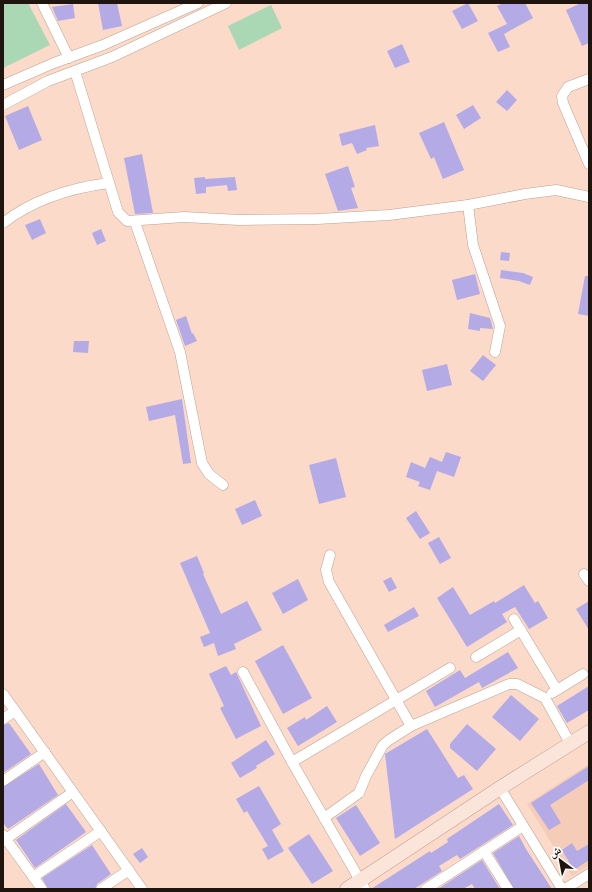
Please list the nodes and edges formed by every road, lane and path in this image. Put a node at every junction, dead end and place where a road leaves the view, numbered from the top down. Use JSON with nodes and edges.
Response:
{"nodes":[{"id":1,"x":42,"y":3,"type":"edge"},
{"id":2,"x":198,"y":3,"type":"edge"},
{"id":3,"x":226,"y":3,"type":"edge"},
{"id":4,"x":69,"y":58,"type":"junction"},
{"id":5,"x":74,"y":71,"type":"junction"},
{"id":6,"x":589,"y":78,"type":"edge"},
{"id":7,"x":3,"y":85,"type":"edge"},
{"id":8,"x":3,"y":104,"type":"edge"},
{"id":9,"x":589,"y":164,"type":"edge"},
{"id":10,"x":109,"y":183,"type":"junction"},
{"id":11,"x":589,"y":197,"type":"edge"},
{"id":12,"x":468,"y":205,"type":"junction"},
{"id":13,"x":135,"y":222,"type":"junction"},
{"id":14,"x":3,"y":223,"type":"edge"},
{"id":15,"x":494,"y":352,"type":"dead end"},
{"id":16,"x":223,"y":485,"type":"dead end"},
{"id":17,"x":330,"y":555,"type":"dead end"},
{"id":18,"x":514,"y":619,"type":"dead end"},
{"id":19,"x":521,"y":630,"type":"junction"},
{"id":20,"x":476,"y":656,"type":"dead end"},
{"id":21,"x":450,"y":668,"type":"dead end"},
{"id":22,"x":243,"y":672,"type":"dead end"},
{"id":23,"x":583,"y":674,"type":"dead end"},
{"id":24,"x":557,"y":690,"type":"junction"},
{"id":25,"x":3,"y":694,"type":"edge"},
{"id":26,"x":545,"y":698,"type":"junction"},
{"id":27,"x":395,"y":700,"type":"junction"},
{"id":28,"x":15,"y":711,"type":"junction"},
{"id":29,"x":3,"y":719,"type":"edge"},
{"id":30,"x":411,"y":726,"type":"junction"},
{"id":31,"x":589,"y":732,"type":"edge"},
{"id":32,"x":570,"y":743,"type":"junction"},
{"id":33,"x":45,"y":752,"type":"junction"},
{"id":34,"x":292,"y":762,"type":"junction"},
{"id":35,"x":3,"y":781,"type":"edge"},
{"id":36,"x":500,"y":788,"type":"junction"},
{"id":37,"x":73,"y":792,"type":"junction"},
{"id":38,"x":324,"y":818,"type":"junction"},
{"id":39,"x":523,"y":826,"type":"junction"},
{"id":40,"x":100,"y":831,"type":"junction"},
{"id":41,"x":4,"y":838,"type":"edge"},
{"id":42,"x":484,"y":851,"type":"junction"},
{"id":43,"x":128,"y":870,"type":"junction"},
{"id":44,"x":589,"y":874,"type":"edge"},
{"id":45,"x":34,"y":877,"type":"junction"},
{"id":46,"x":362,"y":885,"type":"edge"},
{"id":47,"x":433,"y":887,"type":"edge"},
{"id":48,"x":42,"y":889,"type":"edge"},
{"id":49,"x":101,"y":889,"type":"edge"},
{"id":50,"x":142,"y":889,"type":"edge"},
{"id":51,"x":347,"y":889,"type":"edge"},
{"id":52,"x":508,"y":889,"type":"edge"},
{"id":53,"x":562,"y":889,"type":"edge"},
{"id":54,"x":565,"y":889,"type":"edge"}],
"edges":[{"from":1,"to":4,"type":"street"},
{"from":2,"to":4,"type":"street"},
{"from":3,"to":5,"type":"street"},
{"from":4,"to":7,"type":"street"},
{"from":5,"to":8,"type":"street"},
{"from":5,"to":10,"type":"street"},
{"from":6,"to":9,"type":"street"},
{"from":10,"to":13,"type":"street"},
{"from":10,"to":14,"type":"street"},
{"from":11,"to":12,"type":"street"},
{"from":12,"to":13,"type":"street"},
{"from":12,"to":15,"type":"street"},
{"from":13,"to":16,"type":"street"},
{"from":17,"to":27,"type":"street"},
{"from":18,"to":19,"type":"street"},
{"from":19,"to":20,"type":"street"},
{"from":19,"to":24,"type":"street"},
{"from":21,"to":27,"type":"street"},
{"from":22,"to":34,"type":"street"},
{"from":23,"to":24,"type":"street"},
{"from":24,"to":26,"type":"street"},
{"from":25,"to":28,"type":"street"},
{"from":26,"to":30,"type":"street"},
{"from":26,"to":32,"type":"street"},
{"from":27,"to":30,"type":"street"},
{"from":27,"to":34,"type":"street"},
{"from":28,"to":29,"type":"street"},
{"from":28,"to":33,"type":"street"},
{"from":30,"to":38,"type":"street"},
{"from":31,"to":32,"type":"main road"},
{"from":32,"to":36,"type":"main road"},
{"from":33,"to":35,"type":"street"},
{"from":33,"to":37,"type":"street"},
{"from":34,"to":38,"type":"street"},
{"from":36,"to":39,"type":"street"},
{"from":36,"to":46,"type":"main road"},
{"from":37,"to":40,"type":"street"},
{"from":37,"to":41,"type":"street"},
{"from":38,"to":46,"type":"street"},
{"from":39,"to":42,"type":"street"},
{"from":39,"to":53,"type":"street"},
{"from":40,"to":43,"type":"street"},
{"from":40,"to":45,"type":"street"},
{"from":41,"to":45,"type":"street"},
{"from":42,"to":47,"type":"street"},
{"from":42,"to":52,"type":"street"},
{"from":43,"to":49,"type":"street"},
{"from":43,"to":50,"type":"street"},
{"from":44,"to":54,"type":"street"},
{"from":45,"to":48,"type":"street"},
{"from":46,"to":51,"type":"main road"}]}
